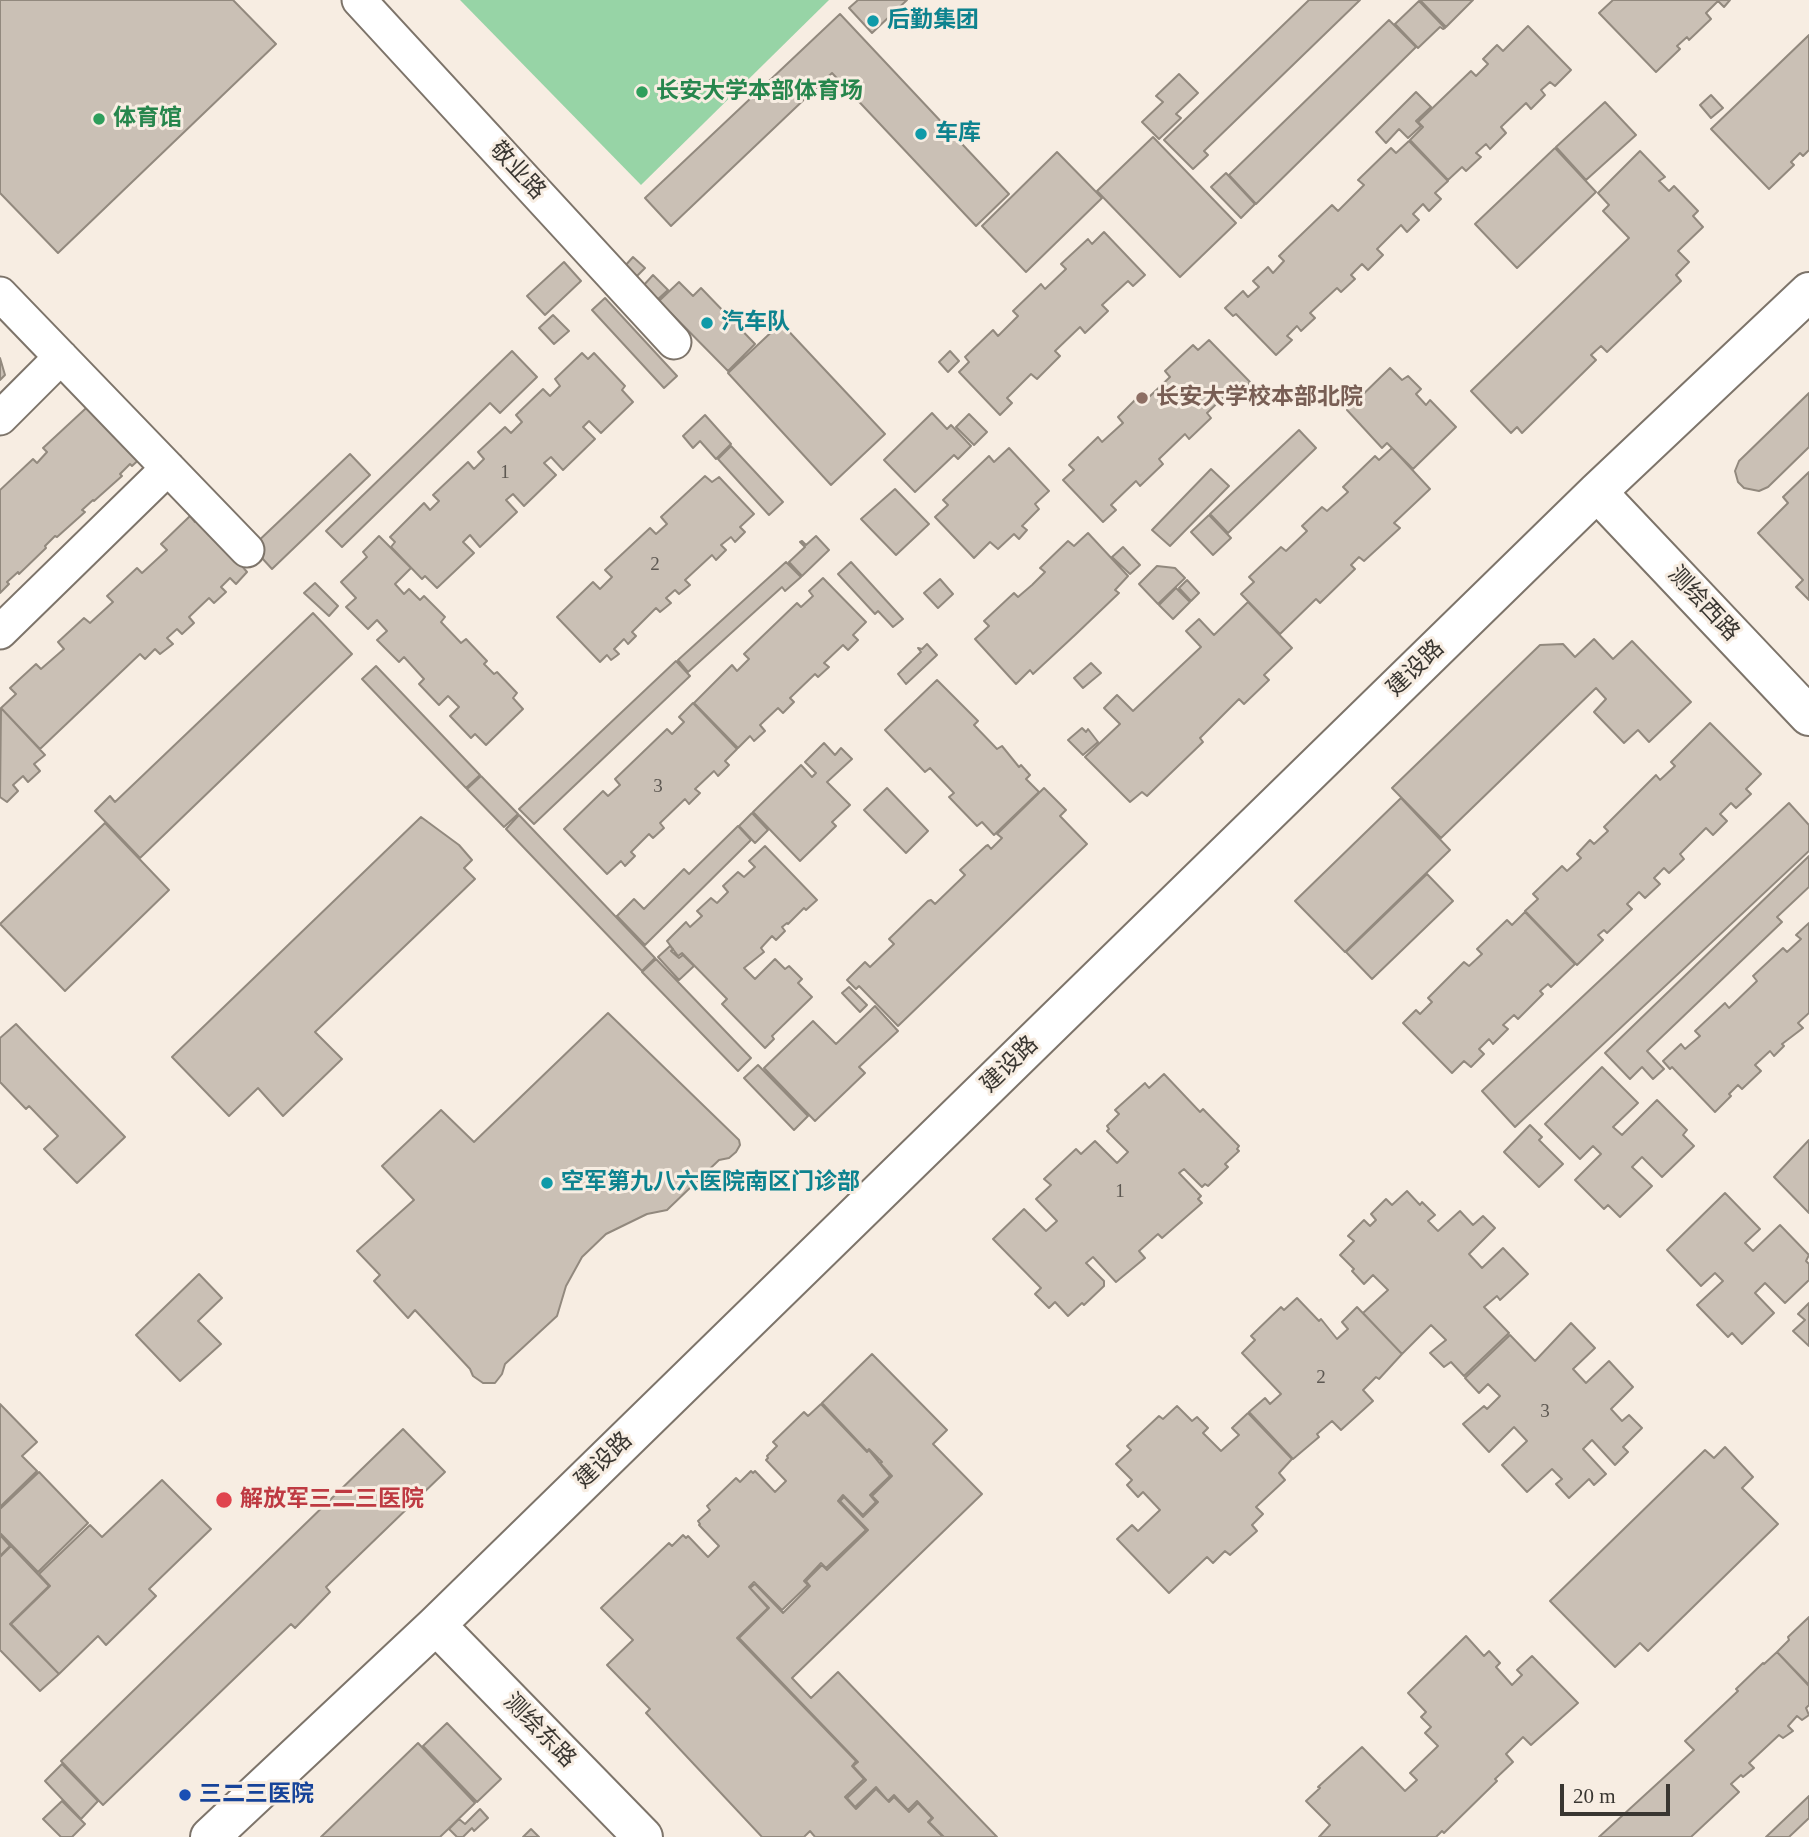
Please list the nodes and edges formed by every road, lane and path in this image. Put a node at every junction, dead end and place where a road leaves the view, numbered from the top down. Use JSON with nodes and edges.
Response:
{"nodes":[{"id":1,"x":359,"y":0,"type":"edge"},
{"id":2,"x":1809,"y":292,"type":"edge"},
{"id":3,"x":0,"y":294,"type":"edge"},
{"id":4,"x":674,"y":342,"type":"dead end"},
{"id":5,"x":61,"y":358,"type":"junction"},
{"id":6,"x":0,"y":418,"type":"edge"},
{"id":7,"x":168,"y":468,"type":"junction"},
{"id":8,"x":1597,"y":492,"type":"junction"},
{"id":9,"x":247,"y":550,"type":"dead end"},
{"id":10,"x":0,"y":632,"type":"edge"},
{"id":11,"x":1809,"y":716,"type":"edge"},
{"id":12,"x":436,"y":1625,"type":"junction"},
{"id":13,"x":210,"y":1837,"type":"edge"},
{"id":14,"x":643,"y":1837,"type":"edge"}],
"edges":[{"from":1,"to":4,"type":"street","name":"敬业路"},
{"from":2,"to":8,"type":"street","name":"建设路"},
{"from":3,"to":5,"type":"street"},
{"from":5,"to":6,"type":"street"},
{"from":5,"to":7,"type":"street"},
{"from":7,"to":9,"type":"street"},
{"from":7,"to":10,"type":"street"},
{"from":8,"to":11,"type":"street","name":"测绘西路"},
{"from":8,"to":12,"type":"street","name":"建设路"},
{"from":12,"to":13,"type":"street","name":"建设路"},
{"from":12,"to":14,"type":"street","name":"测绘东路"}]}
